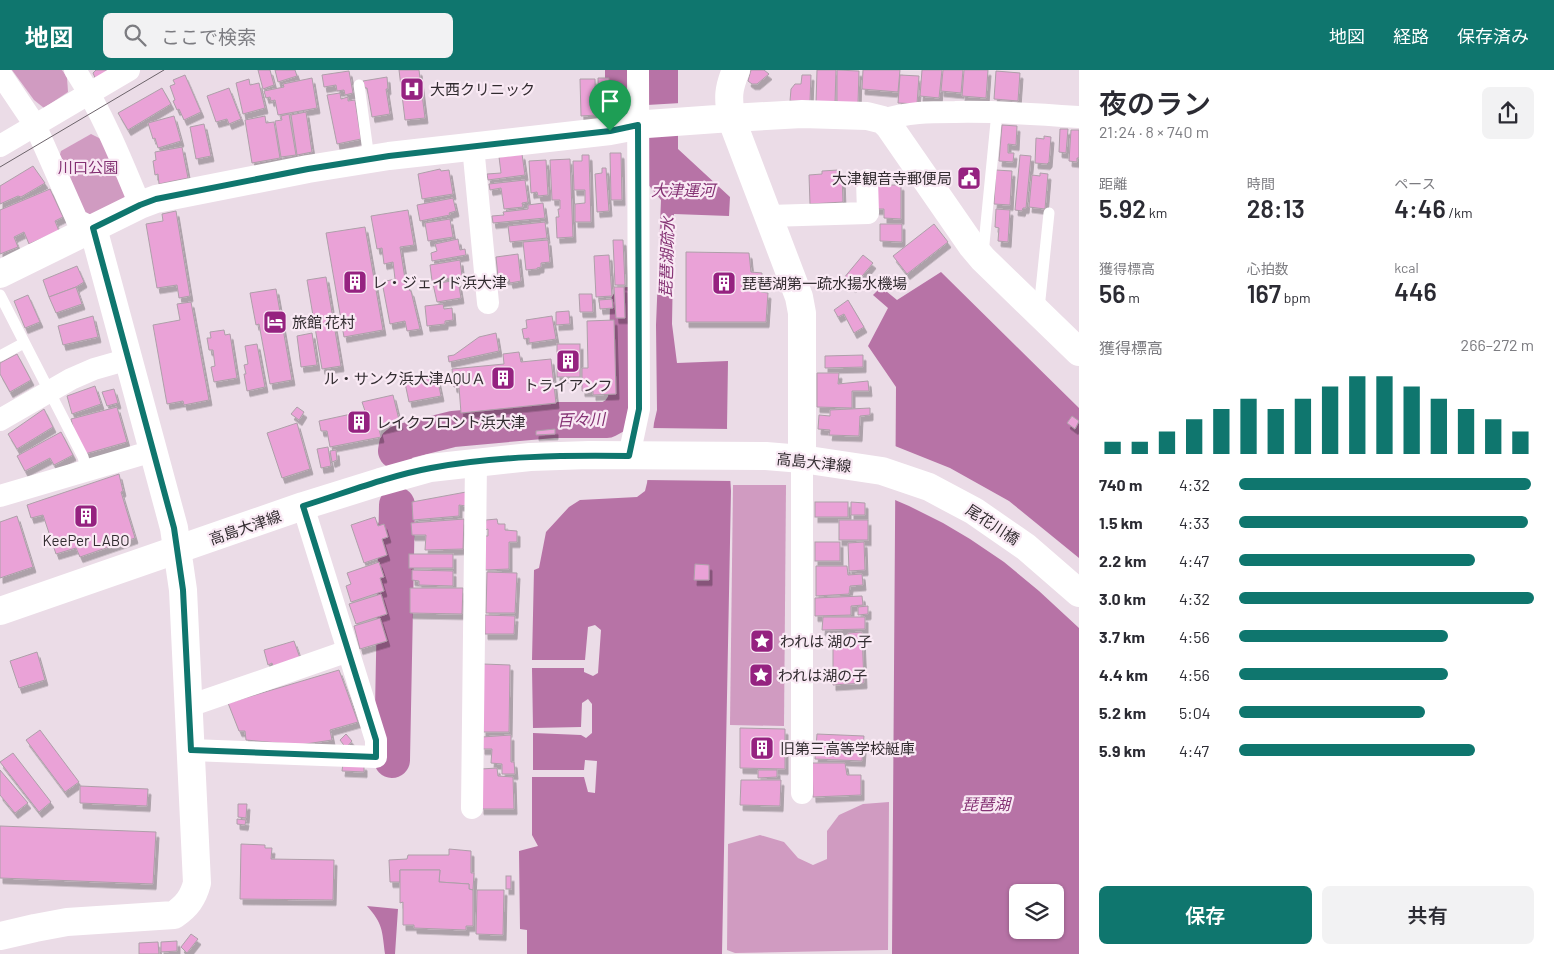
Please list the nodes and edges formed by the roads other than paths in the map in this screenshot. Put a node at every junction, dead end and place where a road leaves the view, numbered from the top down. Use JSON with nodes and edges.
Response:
{"nodes":[{"id":1,"x":75,"y":70,"type":"edge"},
{"id":2,"x":129,"y":70,"type":"edge"},
{"id":3,"x":638,"y":70,"type":"edge"},
{"id":4,"x":736,"y":70,"type":"edge"},
{"id":5,"x":0,"y":73,"type":"edge"},
{"id":6,"x":359,"y":85,"type":"dead end"},
{"id":7,"x":90,"y":93,"type":"junction"},
{"id":8,"x":997,"y":112,"type":"junction"},
{"id":9,"x":1079,"y":117,"type":"edge"},
{"id":10,"x":731,"y":118,"type":"junction"},
{"id":11,"x":883,"y":120,"type":"junction"},
{"id":12,"x":642,"y":124,"type":"junction"},
{"id":13,"x":35,"y":125,"type":"junction"},
{"id":14,"x":0,"y":146,"type":"edge"},
{"id":15,"x":473,"y":146,"type":"junction"},
{"id":16,"x":369,"y":159,"type":"junction"},
{"id":17,"x":867,"y":180,"type":"dead end"},
{"id":18,"x":140,"y":205,"type":"junction"},
{"id":19,"x":1049,"y":213,"type":"dead end"},
{"id":20,"x":769,"y":216,"type":"junction"},
{"id":21,"x":93,"y":228,"type":"junction"},
{"id":22,"x":983,"y":259,"type":"junction"},
{"id":23,"x":0,"y":274,"type":"edge"},
{"id":24,"x":0,"y":295,"type":"edge"},
{"id":25,"x":488,"y":302,"type":"dead end"},
{"id":26,"x":1039,"y":313,"type":"junction"},
{"id":27,"x":24,"y":342,"type":"junction"},
{"id":28,"x":1079,"y":352,"type":"edge"},
{"id":29,"x":0,"y":356,"type":"edge"},
{"id":30,"x":128,"y":359,"type":"junction"},
{"id":31,"x":49,"y":391,"type":"junction"},
{"id":32,"x":0,"y":420,"type":"edge"},
{"id":33,"x":154,"y":451,"type":"junction"},
{"id":34,"x":636,"y":456,"type":"junction"},
{"id":35,"x":802,"y":459,"type":"junction"},
{"id":36,"x":476,"y":462,"type":"junction"},
{"id":37,"x":87,"y":471,"type":"junction"},
{"id":38,"x":895,"y":474,"type":"joint"},
{"id":39,"x":0,"y":496,"type":"edge"},
{"id":40,"x":303,"y":506,"type":"junction"},
{"id":41,"x":177,"y":550,"type":"junction"},
{"id":42,"x":1079,"y":593,"type":"edge"},
{"id":43,"x":0,"y":611,"type":"edge"},
{"id":44,"x":348,"y":651,"type":"junction"},
{"id":45,"x":189,"y":706,"type":"junction"},
{"id":46,"x":191,"y":750,"type":"junction"},
{"id":47,"x":802,"y":793,"type":"dead end"},
{"id":48,"x":472,"y":808,"type":"dead end"},
{"id":49,"x":0,"y":936,"type":"edge"}],
"edges":[{"from":1,"to":7,"type":"street"},
{"from":2,"to":7,"type":"street"},
{"from":3,"to":12,"type":"street"},
{"from":4,"to":10,"type":"main road"},
{"from":5,"to":13,"type":"street"},
{"from":6,"to":16,"type":"lane"},
{"from":7,"to":13,"type":"street"},
{"from":7,"to":18,"type":"street"},
{"from":8,"to":9,"type":"street"},
{"from":8,"to":11,"type":"street"},
{"from":8,"to":22,"type":"lane"},
{"from":10,"to":11,"type":"main road"},
{"from":10,"to":12,"type":"main road"},
{"from":10,"to":20,"type":"main road"},
{"from":11,"to":22,"type":"main road"},
{"from":12,"to":15,"type":"main road"},
{"from":12,"to":34,"type":"street"},
{"from":13,"to":14,"type":"street"},
{"from":13,"to":21,"type":"street"},
{"from":15,"to":16,"type":"main road"},
{"from":15,"to":25,"type":"street"},
{"from":16,"to":18,"type":"main road"},
{"from":17,"to":20,"type":"street"},
{"from":18,"to":21,"type":"main road"},
{"from":19,"to":26,"type":"lane"},
{"from":20,"to":35,"type":"main road"},
{"from":21,"to":23,"type":"main road"},
{"from":21,"to":30,"type":"main road"},
{"from":22,"to":26,"type":"main road"},
{"from":24,"to":27,"type":"lane"},
{"from":26,"to":28,"type":"main road"},
{"from":27,"to":29,"type":"lane"},
{"from":27,"to":31,"type":"lane"},
{"from":30,"to":31,"type":"street"},
{"from":30,"to":33,"type":"main road"},
{"from":31,"to":32,"type":"street"},
{"from":31,"to":37,"type":"lane"},
{"from":33,"to":37,"type":"street"},
{"from":33,"to":41,"type":"main road"},
{"from":34,"to":35,"type":"main road","name":"高島大津線"},
{"from":34,"to":36,"type":"main road","name":"高島大津線"},
{"from":35,"to":38,"type":"main road","name":"高島大津線"},
{"from":35,"to":47,"type":"street"},
{"from":36,"to":40,"type":"main road","name":"高島大津線"},
{"from":36,"to":48,"type":"street"},
{"from":37,"to":39,"type":"street"},
{"from":38,"to":42,"type":"main road","name":"尾花川橋"},
{"from":40,"to":41,"type":"main road","name":"高島大津線"},
{"from":40,"to":44,"type":"street"},
{"from":41,"to":43,"type":"main road","name":"高島大津線"},
{"from":41,"to":45,"type":"main road"},
{"from":44,"to":45,"type":"street"},
{"from":44,"to":46,"type":"street"},
{"from":45,"to":46,"type":"main road"},
{"from":46,"to":49,"type":"main road"}]}
